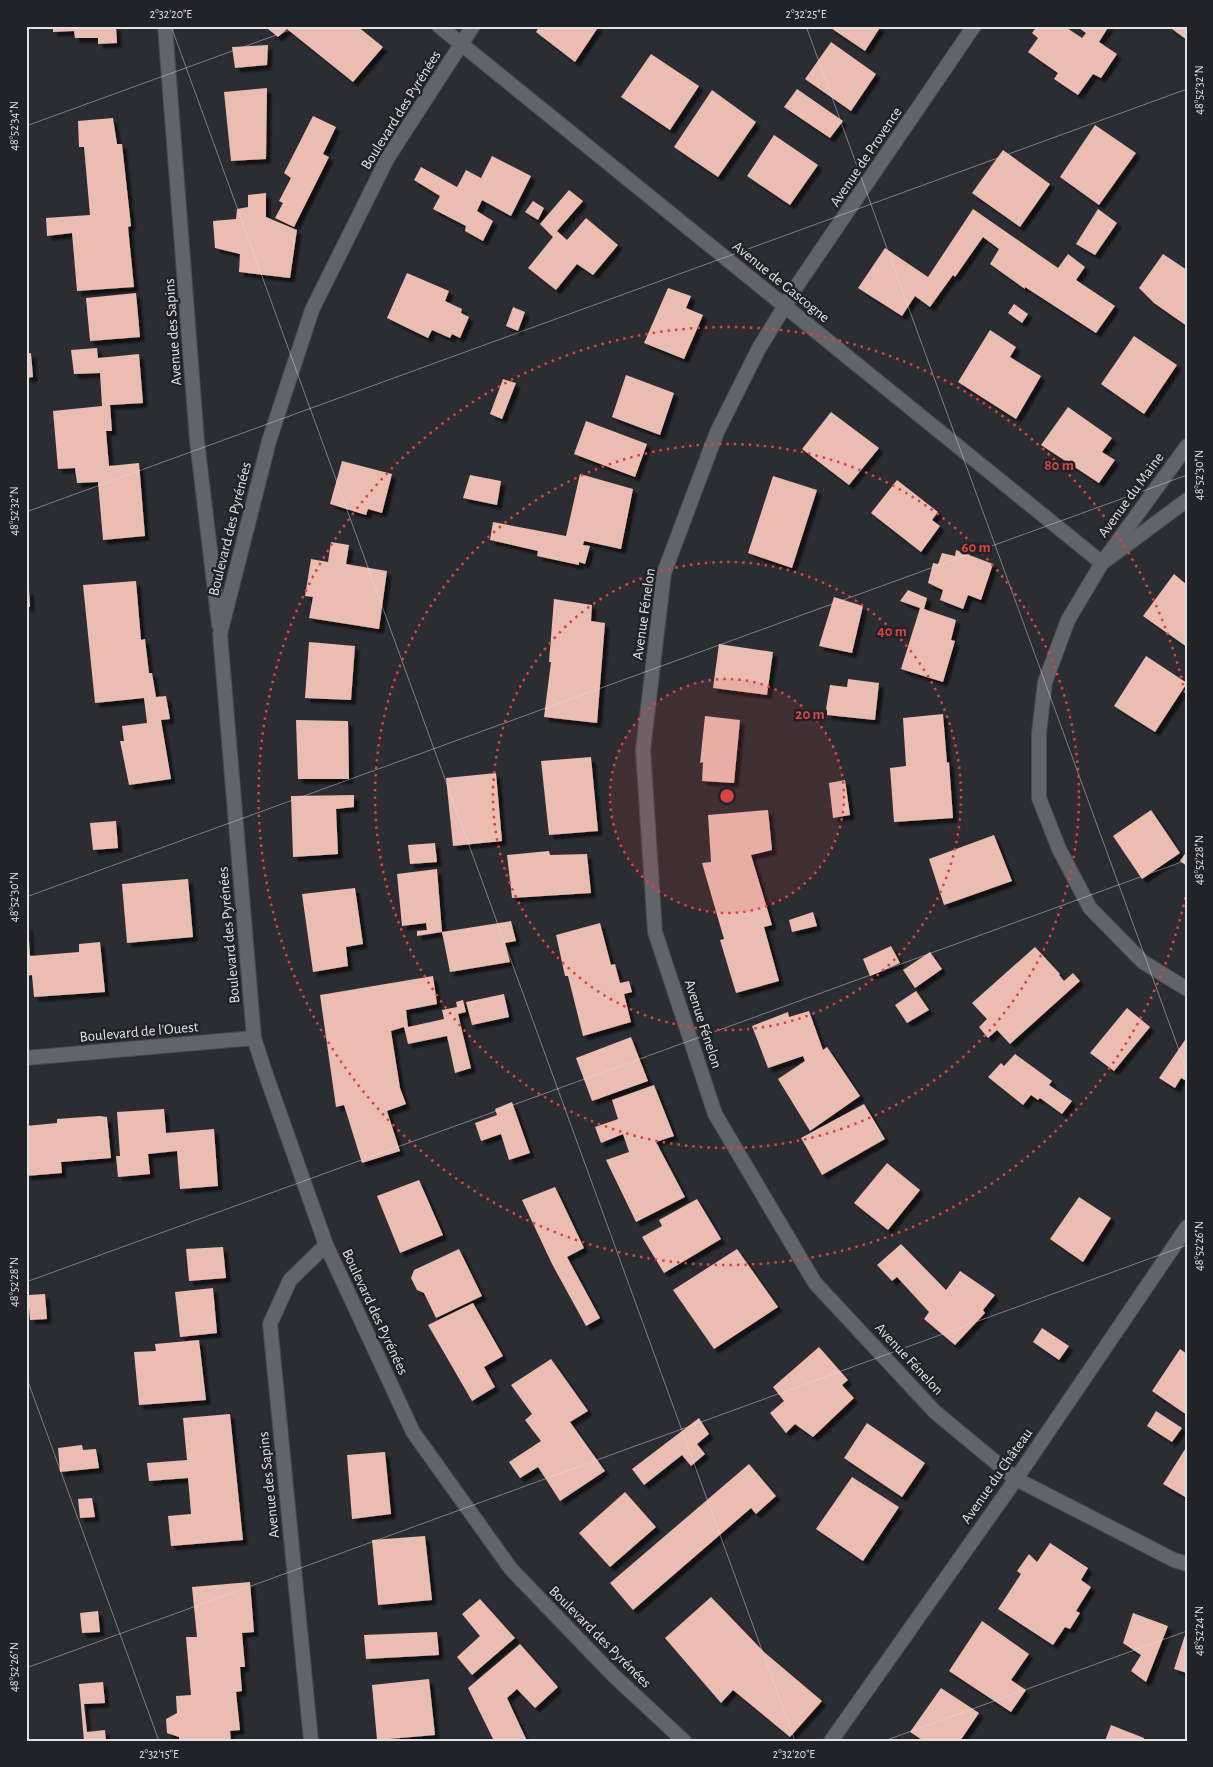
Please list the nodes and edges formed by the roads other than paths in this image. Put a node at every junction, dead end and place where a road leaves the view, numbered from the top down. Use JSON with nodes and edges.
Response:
{"nodes":[{"id":1,"x":165,"y":26,"type":"edge"},
{"id":2,"x":439,"y":26,"type":"edge"},
{"id":3,"x":473,"y":26,"type":"edge"},
{"id":4,"x":974,"y":26,"type":"edge"},
{"id":5,"x":461,"y":44,"type":"junction"},
{"id":6,"x":785,"y":305,"type":"junction"},
{"id":7,"x":1187,"y":446,"type":"edge"},
{"id":8,"x":1187,"y":500,"type":"edge"},
{"id":9,"x":1102,"y":563,"type":"junction"},
{"id":10,"x":220,"y":634,"type":"junction"},
{"id":11,"x":1187,"y":989,"type":"edge"},
{"id":12,"x":254,"y":1038,"type":"junction"},
{"id":13,"x":26,"y":1058,"type":"edge"},
{"id":14,"x":1187,"y":1227,"type":"edge"},
{"id":15,"x":326,"y":1245,"type":"junction"},
{"id":16,"x":1016,"y":1479,"type":"junction"},
{"id":17,"x":1187,"y":1564,"type":"edge"},
{"id":18,"x":310,"y":1741,"type":"edge"},
{"id":19,"x":684,"y":1741,"type":"edge"},
{"id":20,"x":830,"y":1741,"type":"edge"}],
"edges":[{"from":1,"to":10,"type":"street","name":"Avenue des Sapins"},
{"from":2,"to":5,"type":"street","name":"Avenue de Gascogne"},
{"from":3,"to":5,"type":"street","name":"Boulevard des Pyrénées"},
{"from":4,"to":6,"type":"street","name":"Avenue de Provence"},
{"from":5,"to":6,"type":"street","name":"Avenue de Gascogne"},
{"from":5,"to":10,"type":"street","name":"Boulevard des Pyrénées"},
{"from":6,"to":9,"type":"street","name":"Avenue de Gascogne"},
{"from":6,"to":16,"type":"street","name":"Avenue Fénelon"},
{"from":7,"to":9,"type":"street","name":"Avenue du Maine"},
{"from":8,"to":9,"type":"street"},
{"from":9,"to":11,"type":"street","name":"Avenue du Maine"},
{"from":10,"to":12,"type":"street","name":"Boulevard des Pyrénées"},
{"from":12,"to":13,"type":"street","name":"Boulevard de l'Ouest"},
{"from":12,"to":15,"type":"street","name":"Boulevard des Pyrénées"},
{"from":14,"to":16,"type":"street","name":"Avenue du Château"},
{"from":15,"to":18,"type":"street","name":"Avenue des Sapins"},
{"from":15,"to":19,"type":"street","name":"Boulevard des Pyrénées"},
{"from":16,"to":17,"type":"street","name":"Avenue Fénelon"},
{"from":16,"to":20,"type":"street","name":"Avenue du Château"}]}
